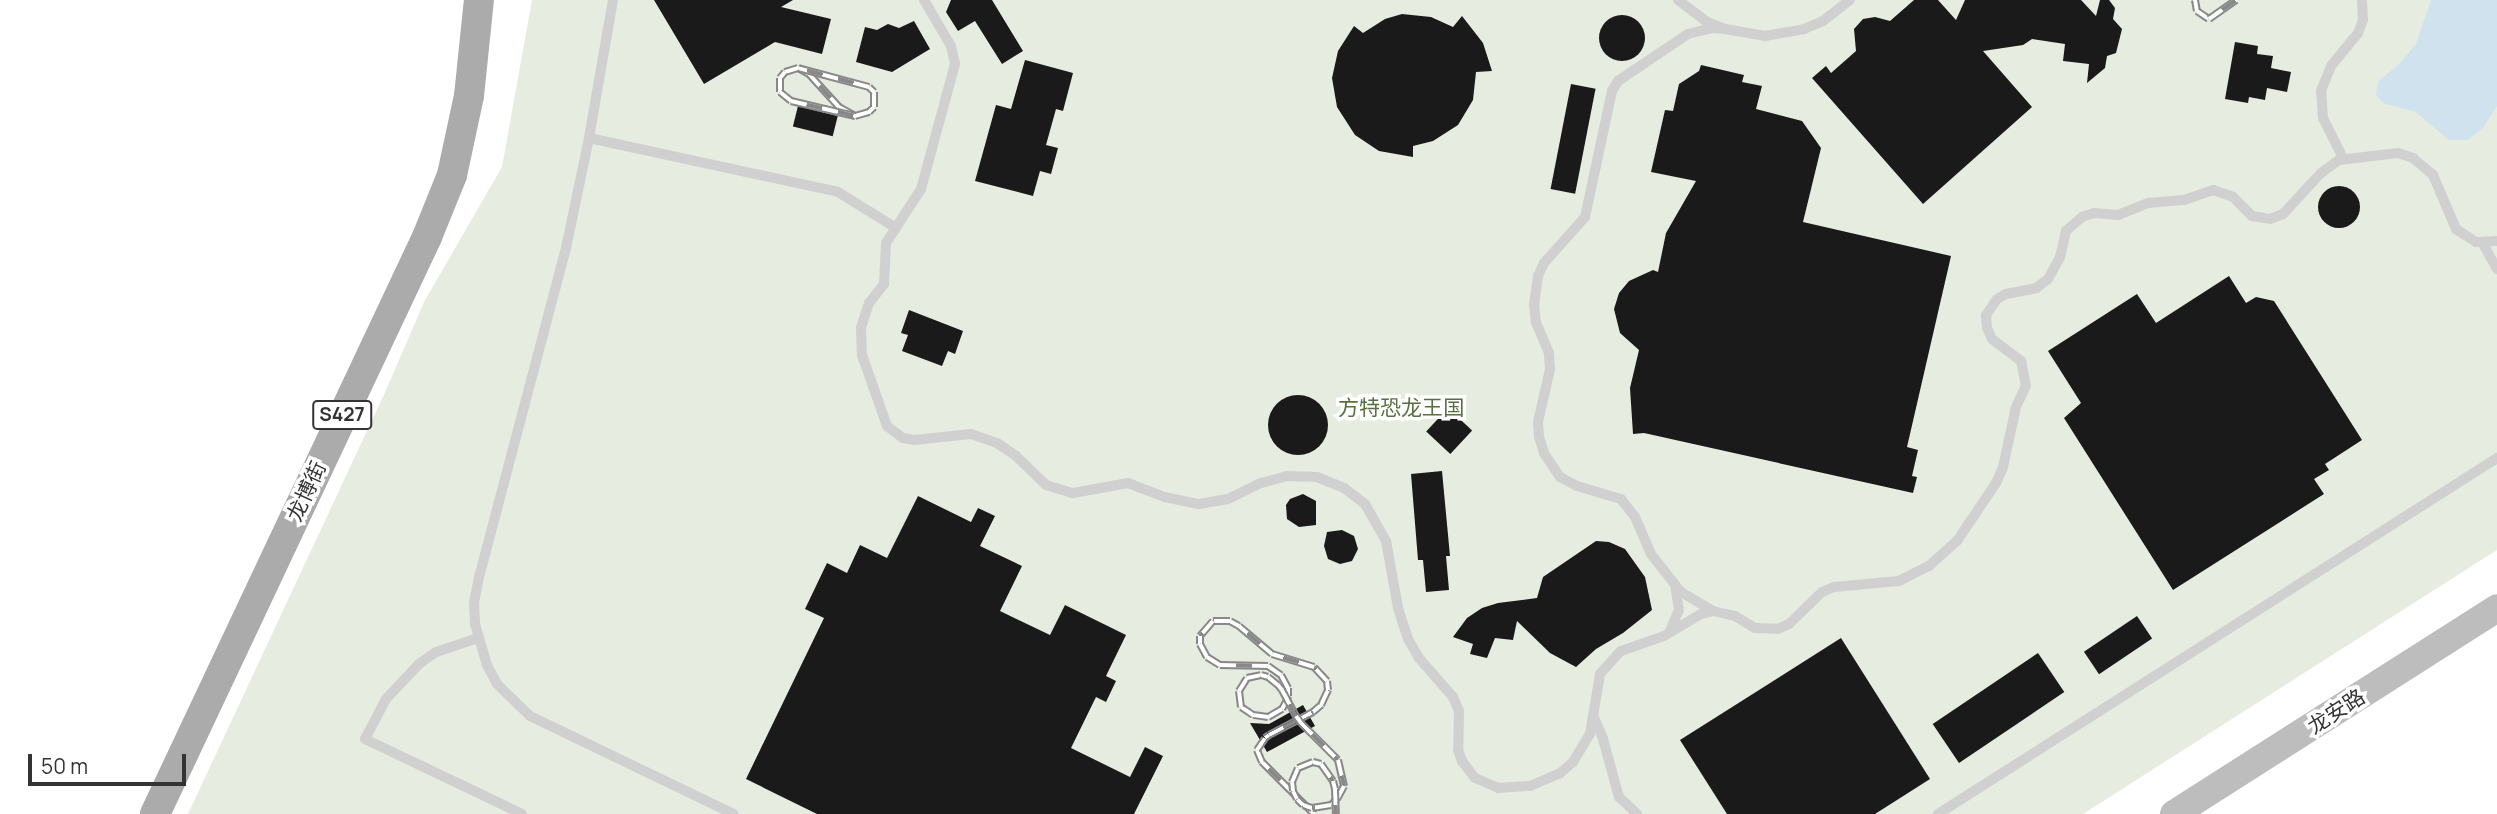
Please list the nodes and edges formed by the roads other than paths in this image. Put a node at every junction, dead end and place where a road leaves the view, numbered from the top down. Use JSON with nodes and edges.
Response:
{"nodes":[{"id":1,"x":479,"y":0,"type":"edge"},
{"id":2,"x":613,"y":0,"type":"edge"},
{"id":3,"x":924,"y":0,"type":"edge"},
{"id":4,"x":1678,"y":0,"type":"edge"},
{"id":5,"x":1850,"y":0,"type":"edge"},
{"id":6,"x":2362,"y":0,"type":"edge"},
{"id":7,"x":1725,"y":29,"type":"junction"},
{"id":8,"x":590,"y":138,"type":"junction"},
{"id":9,"x":2343,"y":158,"type":"junction"},
{"id":10,"x":896,"y":228,"type":"junction"},
{"id":11,"x":2497,"y":241,"type":"edge"},
{"id":12,"x":2482,"y":242,"type":"junction"},
{"id":13,"x":2497,"y":269,"type":"edge"},
{"id":14,"x":2497,"y":458,"type":"edge"},
{"id":15,"x":1673,"y":582,"type":"junction"},
{"id":16,"x":2497,"y":608,"type":"edge"},
{"id":17,"x":1713,"y":611,"type":"junction"},
{"id":18,"x":1664,"y":636,"type":"junction"},
{"id":19,"x":478,"y":638,"type":"junction"},
{"id":20,"x":1593,"y":715,"type":"junction"},
{"id":21,"x":155,"y":814,"type":"edge"},
{"id":22,"x":522,"y":814,"type":"edge"},
{"id":23,"x":734,"y":814,"type":"edge"},
{"id":24,"x":1637,"y":814,"type":"edge"},
{"id":25,"x":1938,"y":814,"type":"edge"},
{"id":26,"x":2175,"y":814,"type":"edge"}],
"edges":[{"from":1,"to":21,"type":"main road","name":"龙博街","number":"S427"},
{"from":2,"to":8,"type":"lane"},
{"from":3,"to":10,"type":"lane"},
{"from":4,"to":7,"type":"lane"},
{"from":5,"to":7,"type":"lane"},
{"from":6,"to":9,"type":"lane"},
{"from":7,"to":15,"type":"lane"},
{"from":8,"to":10,"type":"lane"},
{"from":8,"to":19,"type":"lane"},
{"from":9,"to":12,"type":"lane"},
{"from":9,"to":17,"type":"lane"},
{"from":10,"to":20,"type":"lane"},
{"from":11,"to":12,"type":"lane"},
{"from":12,"to":13,"type":"lane"},
{"from":14,"to":25,"type":"lane"},
{"from":15,"to":17,"type":"lane"},
{"from":15,"to":18,"type":"lane"},
{"from":16,"to":26,"type":"main road","name":"龙安路"},
{"from":17,"to":18,"type":"lane"},
{"from":18,"to":20,"type":"lane"},
{"from":19,"to":22,"type":"lane"},
{"from":19,"to":23,"type":"lane"},
{"from":20,"to":24,"type":"lane"}]}
